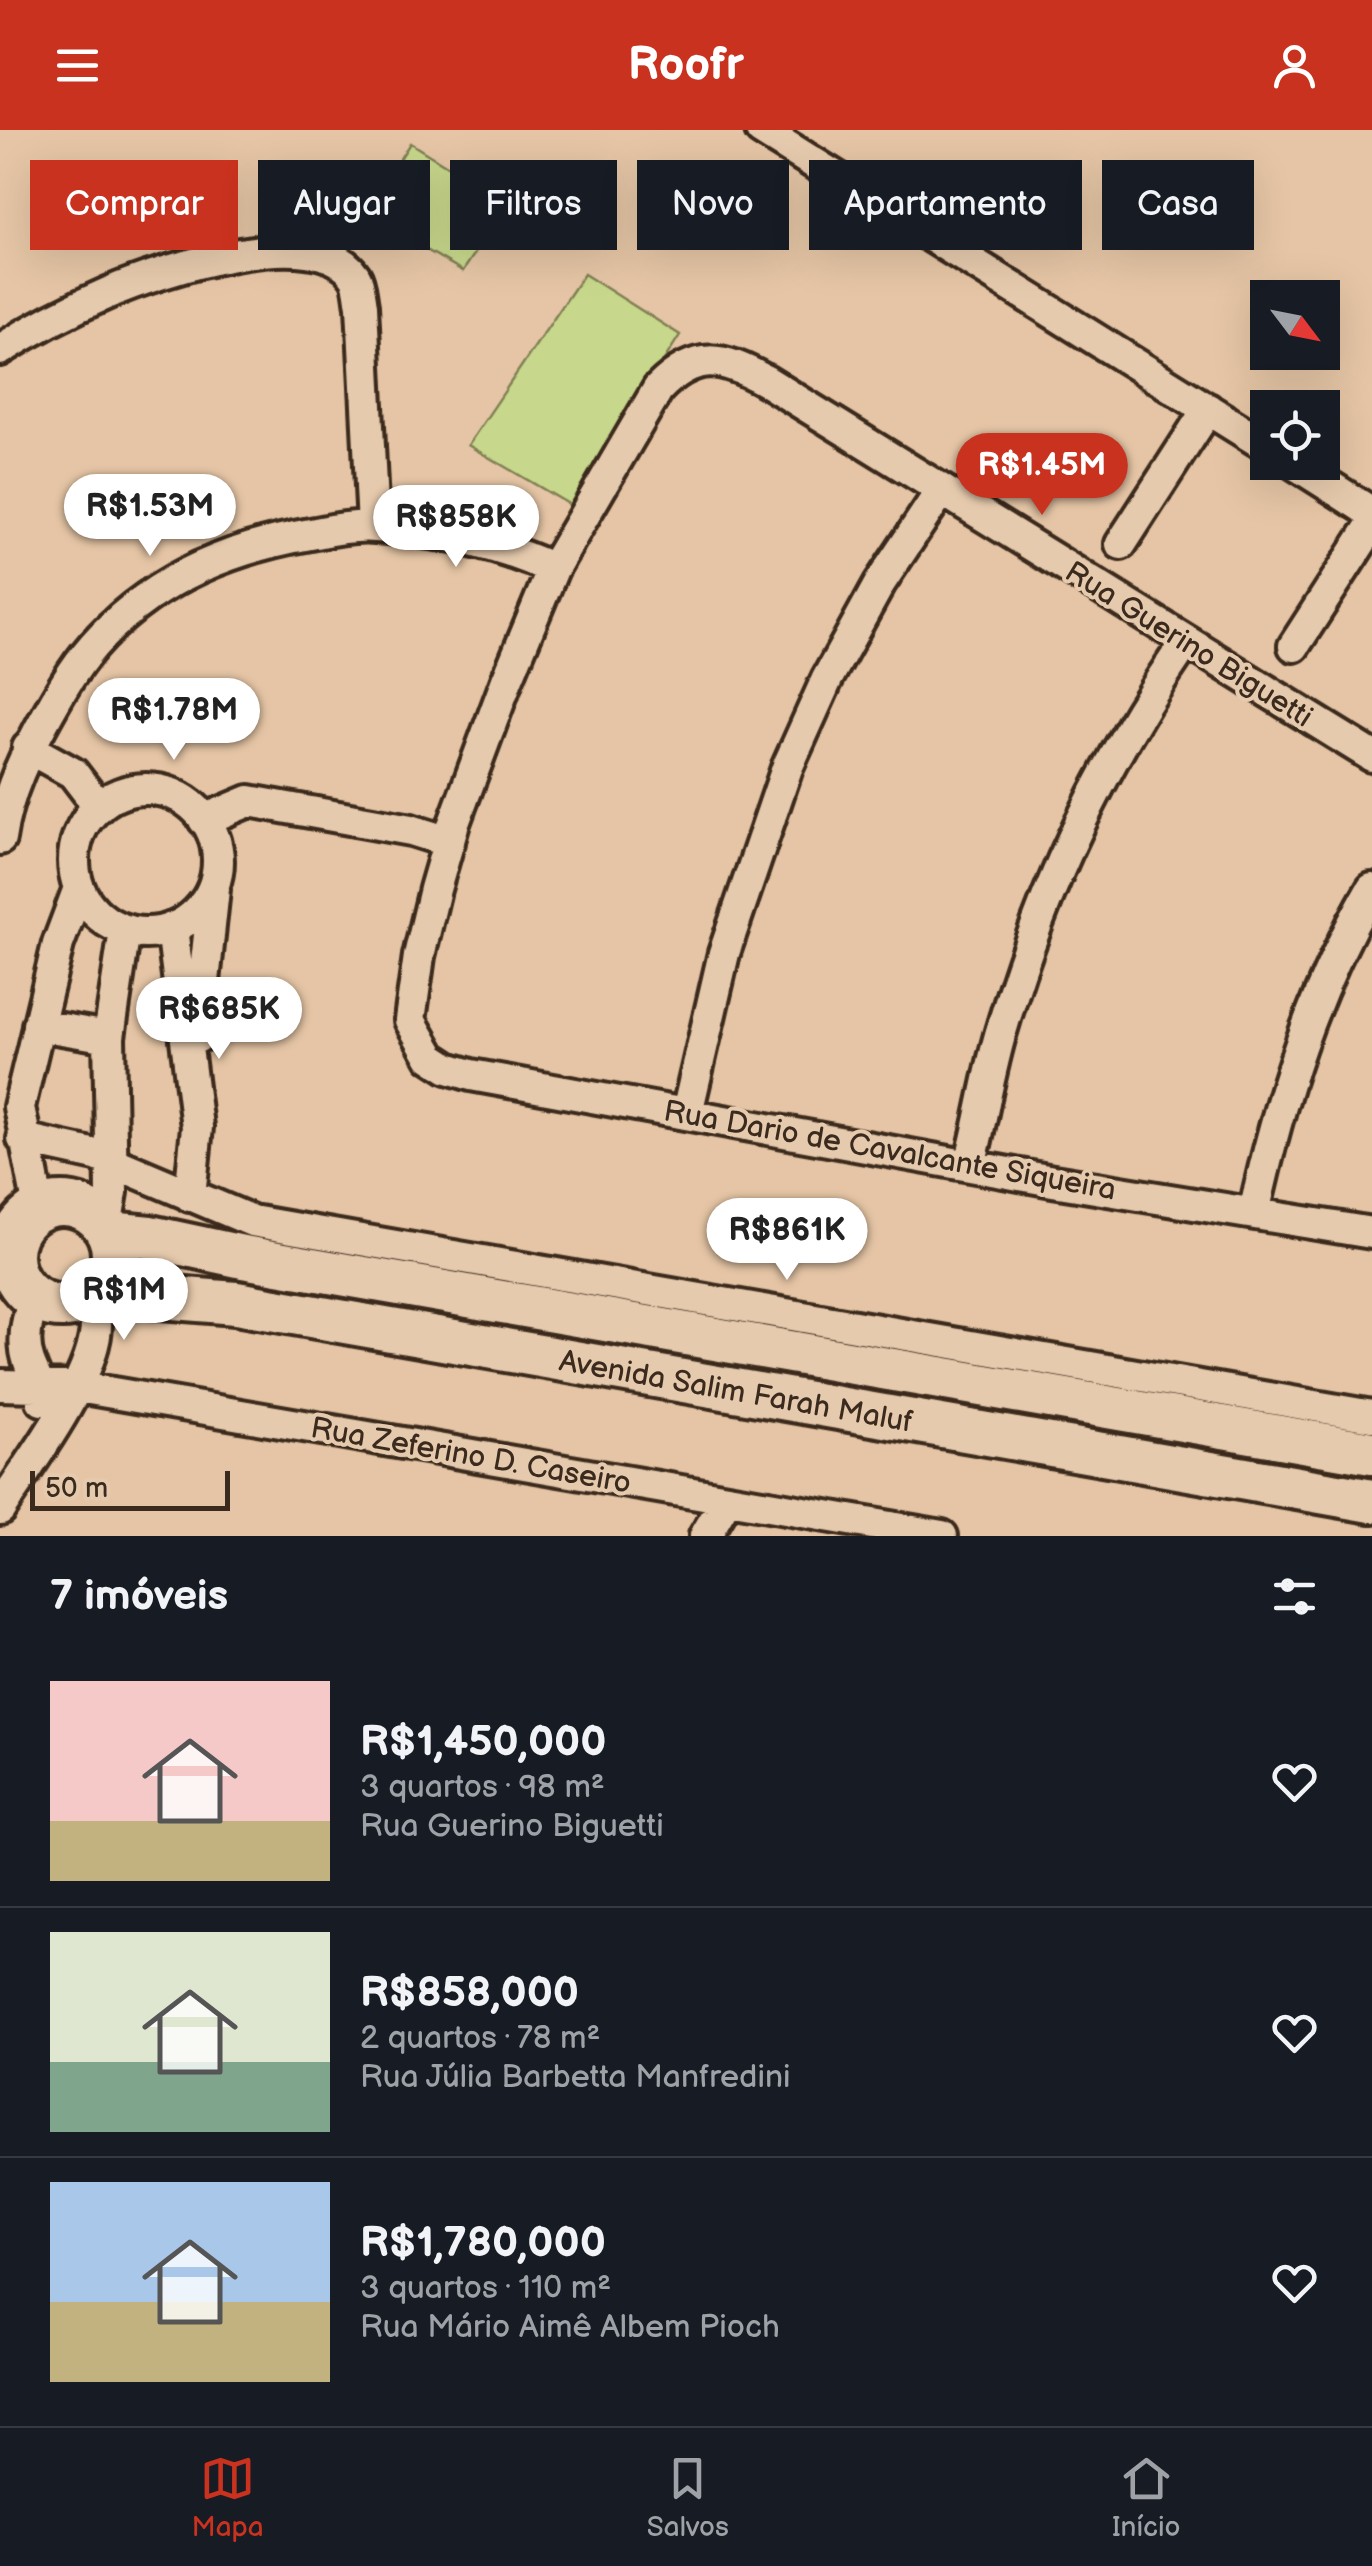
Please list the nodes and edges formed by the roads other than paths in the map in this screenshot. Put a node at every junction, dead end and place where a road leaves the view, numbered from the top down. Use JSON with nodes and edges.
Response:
{"nodes":[{"id":1,"x":762,"y":130,"type":"edge"},
{"id":2,"x":0,"y":350,"type":"edge"},
{"id":3,"x":1208,"y":410,"type":"junction"},
{"id":4,"x":1250,"y":436,"type":"edge"},
{"id":5,"x":1321,"y":480,"type":"edge"},
{"id":6,"x":942,"y":491,"type":"junction"},
{"id":7,"x":1372,"y":512,"type":"edge"},
{"id":8,"x":1372,"y":525,"type":"edge"},
{"id":9,"x":373,"y":526,"type":"junction"},
{"id":10,"x":1121,"y":544,"type":"dead end"},
{"id":11,"x":553,"y":569,"type":"junction"},
{"id":12,"x":1186,"y":642,"type":"junction"},
{"id":13,"x":1294,"y":646,"type":"dead end"},
{"id":14,"x":28,"y":748,"type":"junction"},
{"id":15,"x":1372,"y":756,"type":"edge"},
{"id":16,"x":99,"y":807,"type":"junction"},
{"id":17,"x":204,"y":820,"type":"junction"},
{"id":18,"x":0,"y":839,"type":"edge"},
{"id":19,"x":449,"y":842,"type":"junction"},
{"id":20,"x":216,"y":877,"type":"junction"},
{"id":21,"x":80,"y":888,"type":"junction"},
{"id":22,"x":1372,"y":889,"type":"edge"},
{"id":23,"x":172,"y":928,"type":"junction"},
{"id":24,"x":126,"y":930,"type":"junction"},
{"id":25,"x":38,"y":1025,"type":"junction"},
{"id":26,"x":109,"y":1037,"type":"junction"},
{"id":27,"x":192,"y":1090,"type":"junction"},
{"id":28,"x":687,"y":1113,"type":"junction"},
{"id":29,"x":23,"y":1139,"type":"junction"},
{"id":30,"x":111,"y":1162,"type":"junction"},
{"id":31,"x":970,"y":1165,"type":"junction"},
{"id":32,"x":190,"y":1196,"type":"junction"},
{"id":33,"x":1254,"y":1213,"type":"junction"},
{"id":34,"x":24,"y":1214,"type":"edge"},
{"id":35,"x":108,"y":1230,"type":"junction"},
{"id":36,"x":1372,"y":1233,"type":"edge"},
{"id":37,"x":19,"y":1290,"type":"edge"},
{"id":38,"x":94,"y":1295,"type":"junction"},
{"id":39,"x":0,"y":1385,"type":"edge"},
{"id":40,"x":41,"y":1386,"type":"junction"},
{"id":41,"x":78,"y":1387,"type":"junction"},
{"id":42,"x":1372,"y":1416,"type":"edge"},
{"id":43,"x":45,"y":1438,"type":"junction"},
{"id":44,"x":1372,"y":1453,"type":"edge"},
{"id":45,"x":727,"y":1498,"type":"junction"},
{"id":46,"x":1372,"y":1502,"type":"edge"},
{"id":47,"x":0,"y":1509,"type":"edge"},
{"id":48,"x":705,"y":1536,"type":"edge"},
{"id":49,"x":942,"y":1536,"type":"edge"}],
"edges":[{"from":1,"to":3,"type":"street"},
{"from":2,"to":9,"type":"street"},
{"from":3,"to":4,"type":"street"},
{"from":3,"to":10,"type":"street"},
{"from":5,"to":7,"type":"street"},
{"from":6,"to":11,"type":"street","name":"Rua Guerino Biguetti"},
{"from":6,"to":12,"type":"street","name":"Rua Guerino Biguetti"},
{"from":6,"to":28,"type":"street"},
{"from":8,"to":13,"type":"street"},
{"from":9,"to":11,"type":"street"},
{"from":9,"to":14,"type":"street"},
{"from":11,"to":19,"type":"street"},
{"from":12,"to":15,"type":"street","name":"Rua Guerino Biguetti"},
{"from":12,"to":31,"type":"street"},
{"from":14,"to":16,"type":"street"},
{"from":14,"to":18,"type":"street"},
{"from":16,"to":17,"type":"street"},
{"from":16,"to":21,"type":"street"},
{"from":17,"to":19,"type":"street"},
{"from":17,"to":20,"type":"street"},
{"from":19,"to":28,"type":"street","name":"Rua Dario de Cavalcante Siqueira"},
{"from":20,"to":23,"type":"street"},
{"from":20,"to":27,"type":"street"},
{"from":21,"to":24,"type":"street"},
{"from":21,"to":25,"type":"street"},
{"from":22,"to":33,"type":"street"},
{"from":23,"to":24,"type":"street"},
{"from":23,"to":27,"type":"street"},
{"from":24,"to":26,"type":"street"},
{"from":25,"to":26,"type":"street"},
{"from":25,"to":29,"type":"street"},
{"from":26,"to":30,"type":"street"},
{"from":27,"to":32,"type":"street"},
{"from":28,"to":31,"type":"street","name":"Rua Dario de Cavalcante Siqueira"},
{"from":29,"to":30,"type":"street"},
{"from":29,"to":34,"type":"street"},
{"from":30,"to":32,"type":"street"},
{"from":30,"to":35,"type":"street"},
{"from":31,"to":33,"type":"street","name":"Rua Dario de Cavalcante Siqueira"},
{"from":32,"to":42,"type":"street"},
{"from":33,"to":36,"type":"street","name":"Rua Dario de Cavalcante Siqueira"},
{"from":34,"to":35,"type":"main road"},
{"from":34,"to":37,"type":"main road"},
{"from":35,"to":38,"type":"main road"},
{"from":35,"to":44,"type":"main road","name":"Avenida Salim Farah Maluf"},
{"from":37,"to":38,"type":"main road"},
{"from":37,"to":40,"type":"street"},
{"from":38,"to":41,"type":"street"},
{"from":38,"to":46,"type":"main road","name":"Avenida Salim Farah Maluf"},
{"from":39,"to":40,"type":"street","name":"Rua Zeferino D. Caseiro"},
{"from":40,"to":41,"type":"street","name":"Rua Zeferino D. Caseiro"},
{"from":40,"to":43,"type":"street"},
{"from":41,"to":43,"type":"street"},
{"from":41,"to":45,"type":"street","name":"Rua Zeferino D. Caseiro"},
{"from":43,"to":47,"type":"street"},
{"from":45,"to":48,"type":"street"},
{"from":45,"to":49,"type":"street","name":"Rua Zeferino D. Caseiro"}]}
